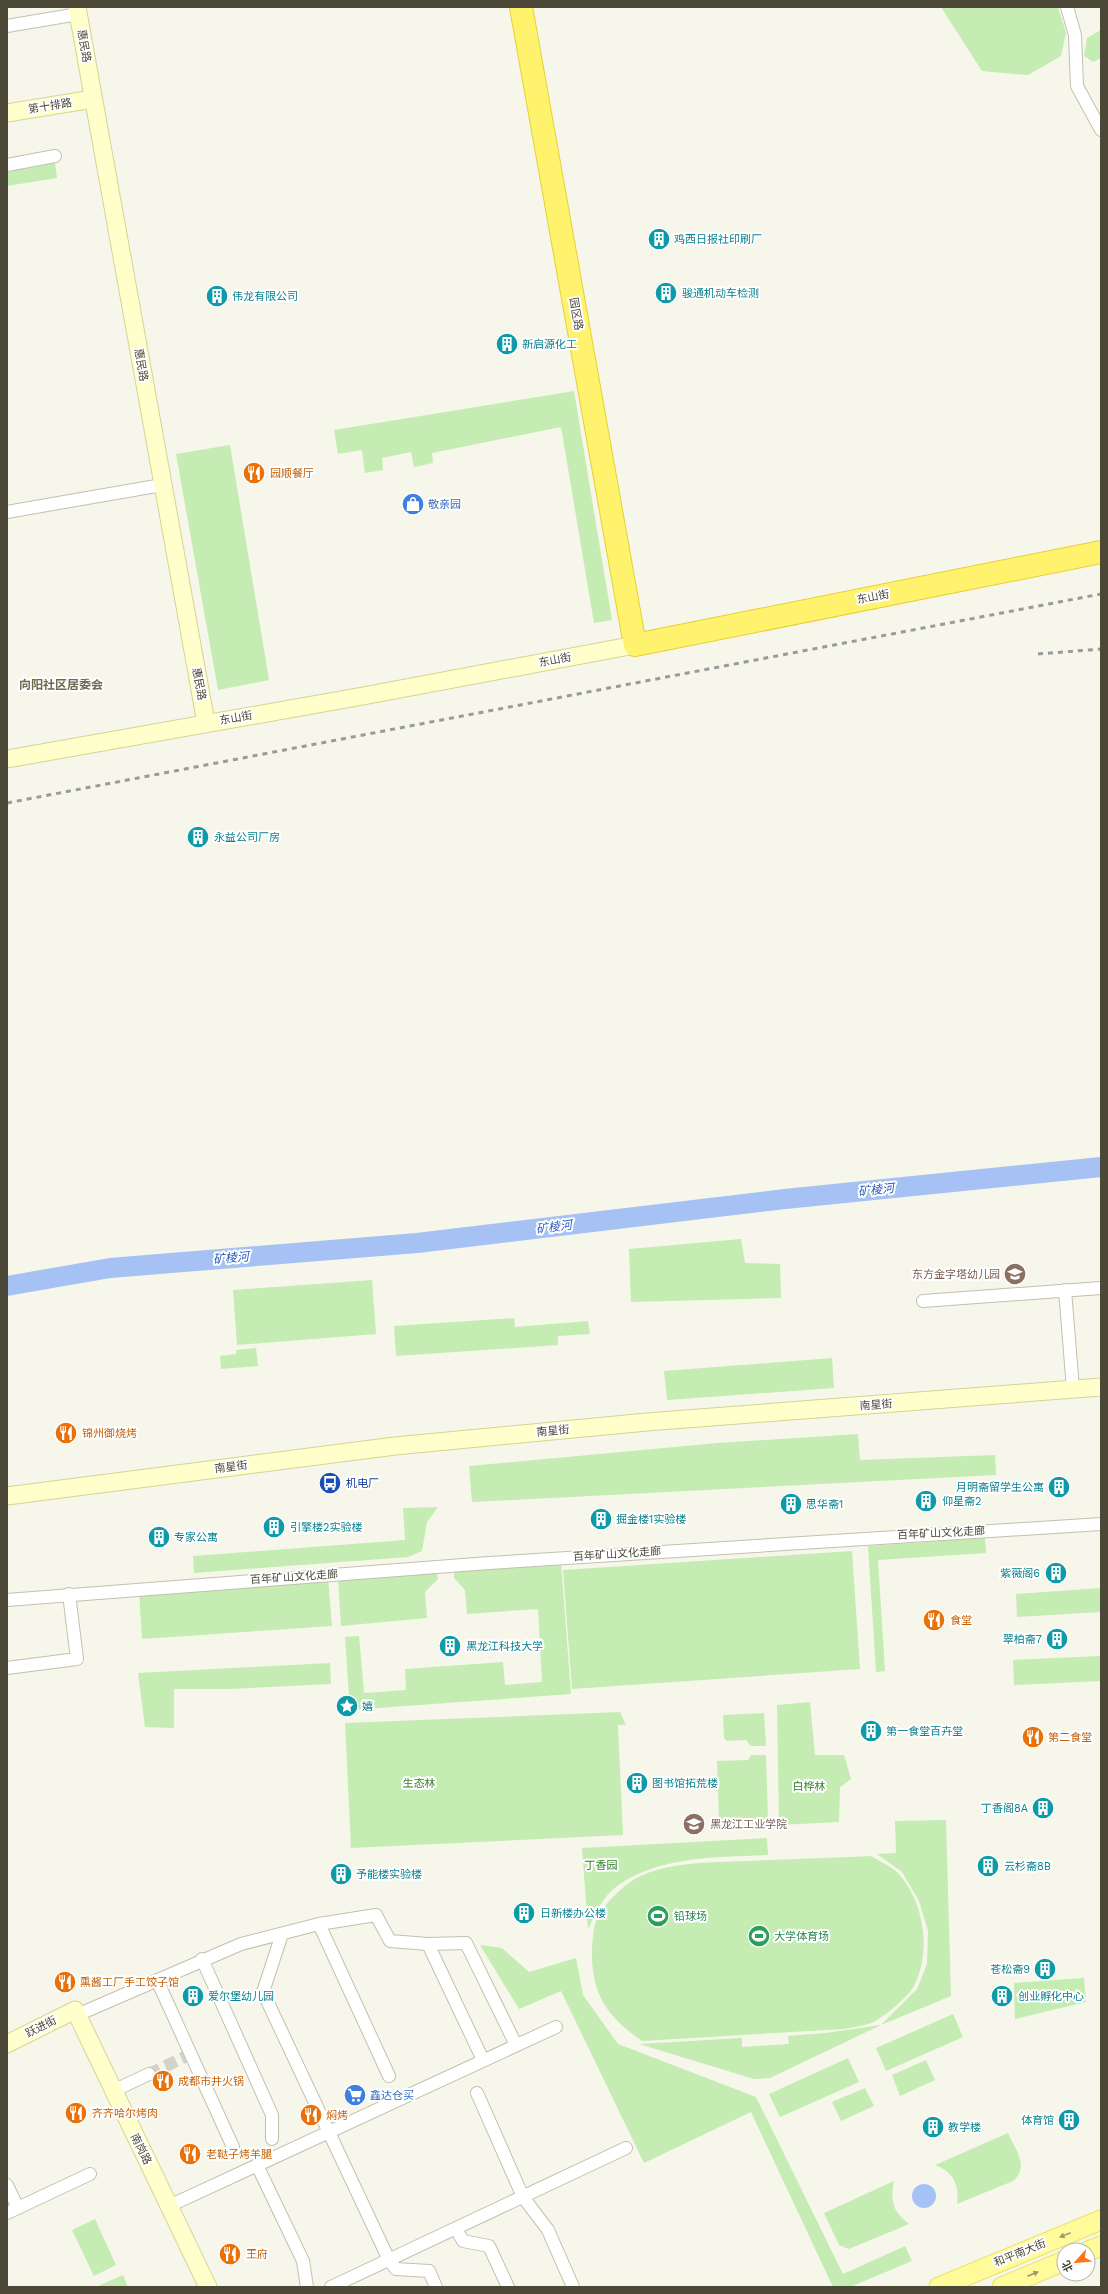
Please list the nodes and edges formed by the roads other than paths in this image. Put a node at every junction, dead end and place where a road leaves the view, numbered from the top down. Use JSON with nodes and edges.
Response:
{"nodes":[{"id":1,"x":521,"y":7,"type":"edge"},
{"id":2,"x":1067,"y":7,"type":"edge"},
{"id":3,"x":74,"y":11,"type":"edge"},
{"id":4,"x":7,"y":26,"type":"edge"},
{"id":5,"x":94,"y":99,"type":"junction"},
{"id":6,"x":7,"y":113,"type":"edge"},
{"id":7,"x":1101,"y":130,"type":"edge"},
{"id":8,"x":55,"y":156,"type":"dead end"},
{"id":9,"x":7,"y":165,"type":"edge"},
{"id":10,"x":162,"y":485,"type":"junction"},
{"id":11,"x":7,"y":512,"type":"edge"},
{"id":12,"x":1101,"y":552,"type":"edge"},
{"id":13,"x":635,"y":645,"type":"junction"},
{"id":14,"x":206,"y":723,"type":"junction"},
{"id":15,"x":7,"y":759,"type":"edge"},
{"id":16,"x":1101,"y":1288,"type":"edge"},
{"id":17,"x":1065,"y":1290,"type":"junction"},
{"id":18,"x":923,"y":1301,"type":"dead end"},
{"id":19,"x":1101,"y":1387,"type":"edge"},
{"id":20,"x":1073,"y":1389,"type":"junction"},
{"id":21,"x":7,"y":1496,"type":"edge"},
{"id":22,"x":1101,"y":1524,"type":"edge"},
{"id":23,"x":69,"y":1594,"type":"junction"},
{"id":24,"x":7,"y":1600,"type":"edge"},
{"id":25,"x":7,"y":1668,"type":"edge"},
{"id":26,"x":318,"y":1924,"type":"junction"},
{"id":27,"x":282,"y":1934,"type":"junction"},
{"id":28,"x":428,"y":1944,"type":"junction"},
{"id":29,"x":202,"y":1959,"type":"junction"},
{"id":30,"x":157,"y":1980,"type":"junction"},
{"id":31,"x":76,"y":2013,"type":"junction"},
{"id":32,"x":556,"y":2027,"type":"dead end"},
{"id":33,"x":7,"y":2044,"type":"edge"},
{"id":34,"x":516,"y":2045,"type":"junction"},
{"id":35,"x":483,"y":2060,"type":"junction"},
{"id":36,"x":149,"y":2074,"type":"tunnel mouth"},
{"id":37,"x":389,"y":2076,"type":"dead end"},
{"id":38,"x":113,"y":2091,"type":"junction"},
{"id":39,"x":477,"y":2093,"type":"dead end"},
{"id":40,"x":330,"y":2132,"type":"junction"},
{"id":41,"x":272,"y":2139,"type":"dead end"},
{"id":42,"x":233,"y":2147,"type":"dead end"},
{"id":43,"x":626,"y":2148,"type":"dead end"},
{"id":44,"x":257,"y":2165,"type":"junction"},
{"id":45,"x":90,"y":2174,"type":"dead end"},
{"id":46,"x":7,"y":2185,"type":"edge"},
{"id":47,"x":523,"y":2197,"type":"junction"},
{"id":48,"x":169,"y":2206,"type":"junction"},
{"id":49,"x":12,"y":2210,"type":"edge"},
{"id":50,"x":1101,"y":2220,"type":"edge"},
{"id":51,"x":456,"y":2229,"type":"junction"},
{"id":52,"x":389,"y":2260,"type":"junction"},
{"id":53,"x":1056,"y":2264,"type":"edge"},
{"id":54,"x":208,"y":2287,"type":"edge"},
{"id":55,"x":307,"y":2287,"type":"edge"},
{"id":56,"x":331,"y":2287,"type":"edge"},
{"id":57,"x":436,"y":2287,"type":"edge"},
{"id":58,"x":508,"y":2287,"type":"edge"},
{"id":59,"x":573,"y":2287,"type":"edge"},
{"id":60,"x":939,"y":2287,"type":"edge"},
{"id":61,"x":1002,"y":2287,"type":"edge"}],
"edges":[{"from":1,"to":13,"type":"highway","name":"园区路"},
{"from":2,"to":7,"type":"street"},
{"from":3,"to":4,"type":"street"},
{"from":3,"to":5,"type":"street","name":"惠民路"},
{"from":5,"to":6,"type":"street","name":"第十排路"},
{"from":5,"to":10,"type":"street","name":"惠民路"},
{"from":8,"to":9,"type":"street"},
{"from":10,"to":11,"type":"street"},
{"from":10,"to":14,"type":"street","name":"惠民路"},
{"from":12,"to":13,"type":"highway","name":"东山街"},
{"from":13,"to":14,"type":"street","name":"东山街"},
{"from":14,"to":15,"type":"street","name":"东山街"},
{"from":16,"to":17,"type":"street"},
{"from":17,"to":18,"type":"street"},
{"from":17,"to":20,"type":"street"},
{"from":19,"to":20,"type":"street","name":"南星街"},
{"from":20,"to":21,"type":"street","name":"南星街"},
{"from":22,"to":23,"type":"street","name":"百年矿山文化走廊"},
{"from":23,"to":24,"type":"street","name":"百年矿山文化走廊"},
{"from":23,"to":25,"type":"street"},
{"from":26,"to":27,"type":"street"},
{"from":26,"to":28,"type":"street"},
{"from":26,"to":37,"type":"street"},
{"from":27,"to":29,"type":"street"},
{"from":27,"to":40,"type":"street"},
{"from":28,"to":34,"type":"street"},
{"from":28,"to":35,"type":"street"},
{"from":29,"to":30,"type":"street"},
{"from":29,"to":41,"type":"street"},
{"from":30,"to":31,"type":"street"},
{"from":30,"to":42,"type":"street"},
{"from":31,"to":33,"type":"street","name":"跃进街"},
{"from":31,"to":38,"type":"street","name":"南岗路"},
{"from":32,"to":34,"type":"street"},
{"from":34,"to":35,"type":"street"},
{"from":35,"to":40,"type":"street"},
{"from":36,"to":38,"type":"street"},
{"from":38,"to":48,"type":"street","name":"南岗路"},
{"from":39,"to":47,"type":"street"},
{"from":40,"to":44,"type":"street"},
{"from":40,"to":52,"type":"street"},
{"from":43,"to":47,"type":"street"},
{"from":44,"to":48,"type":"street"},
{"from":44,"to":55,"type":"street"},
{"from":45,"to":49,"type":"street"},
{"from":46,"to":49,"type":"street"},
{"from":47,"to":51,"type":"street"},
{"from":47,"to":59,"type":"street"},
{"from":48,"to":54,"type":"street","name":"南岗路"},
{"from":50,"to":60,"type":"main road","name":"和平南大街","one_way":true},
{"from":51,"to":52,"type":"street"},
{"from":51,"to":58,"type":"street"},
{"from":52,"to":56,"type":"street"},
{"from":52,"to":57,"type":"street"},
{"from":61,"to":53,"type":"main road","one_way":true}]}
